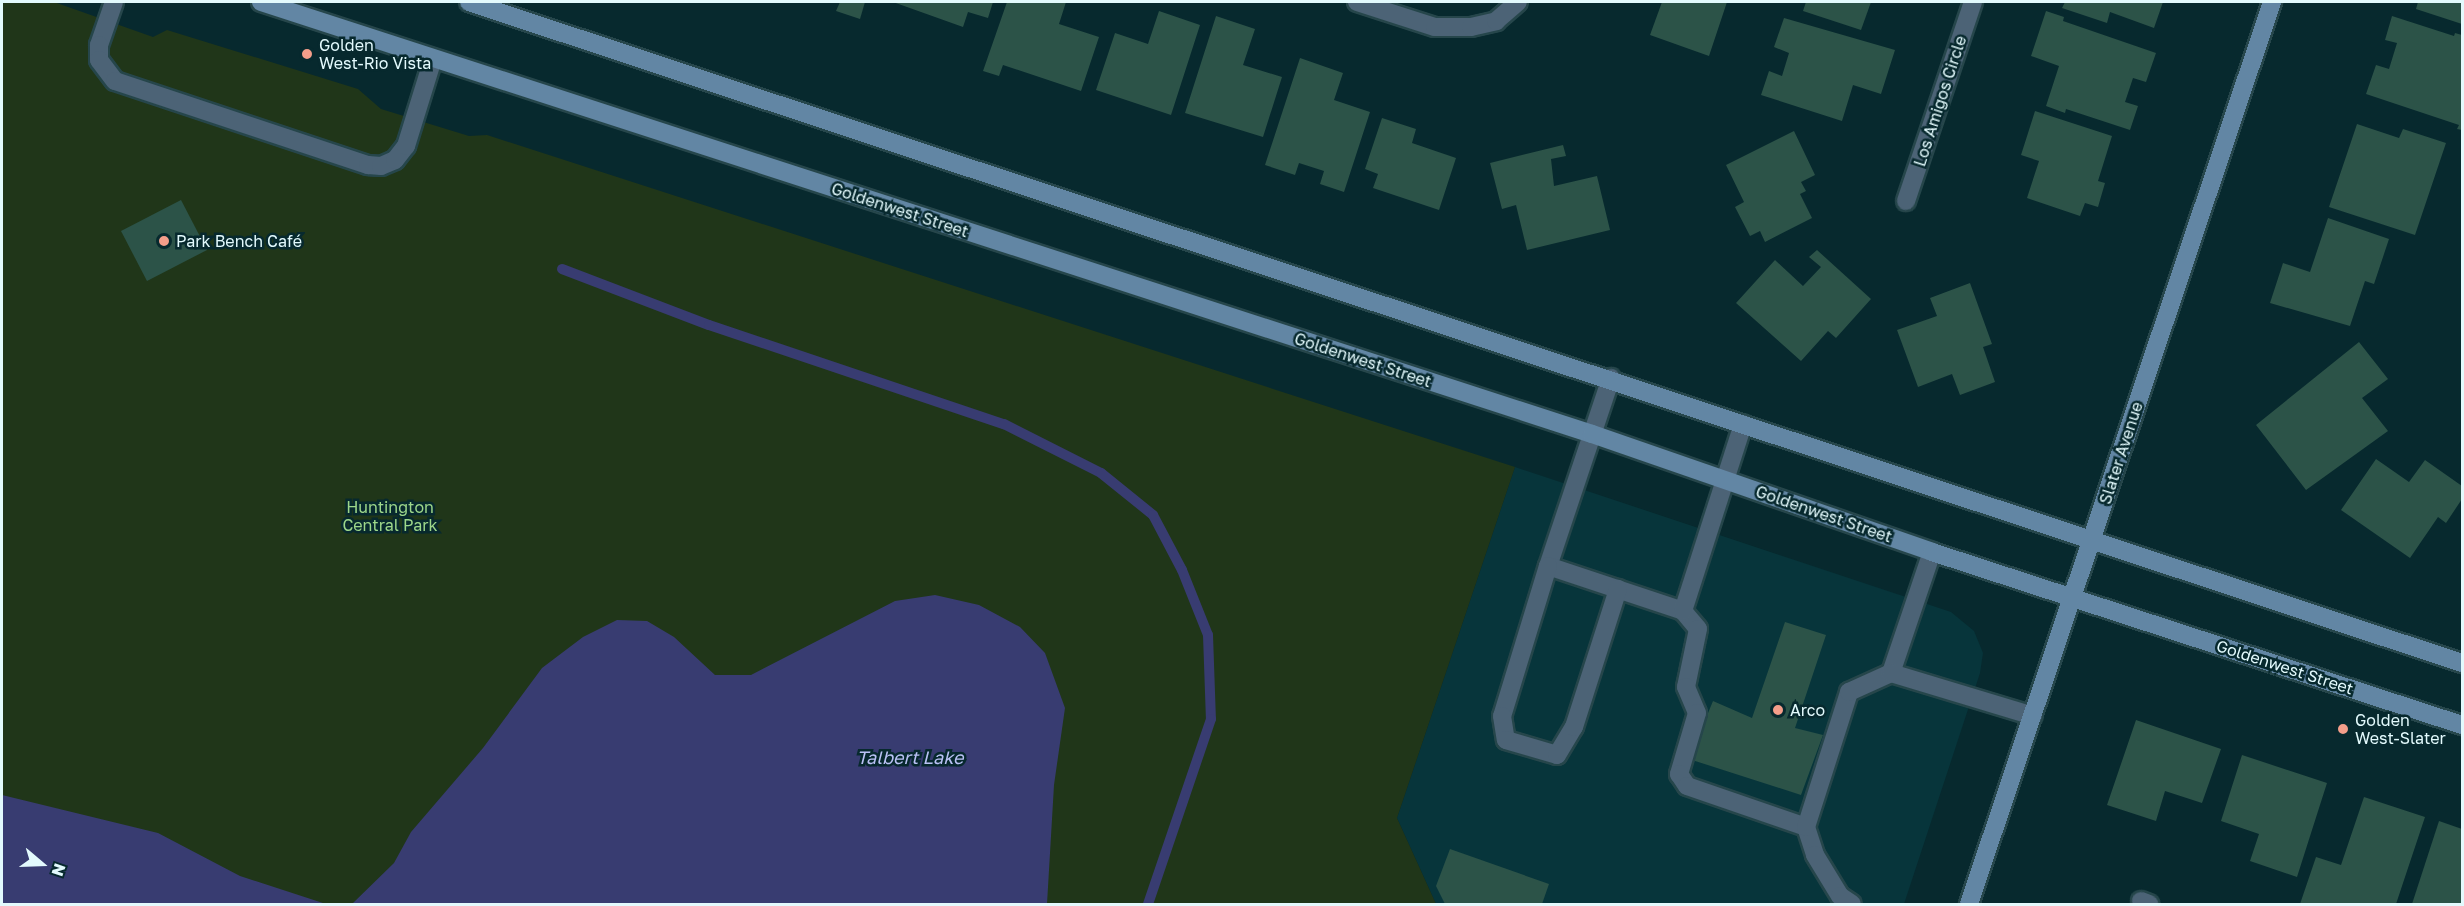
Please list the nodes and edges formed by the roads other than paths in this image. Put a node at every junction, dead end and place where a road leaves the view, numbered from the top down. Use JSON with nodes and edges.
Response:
{"nodes":[{"id":1,"x":114,"y":2,"type":"edge"},
{"id":2,"x":261,"y":2,"type":"edge"},
{"id":3,"x":469,"y":2,"type":"edge"},
{"id":4,"x":1357,"y":2,"type":"edge"},
{"id":5,"x":1518,"y":2,"type":"edge"},
{"id":6,"x":1973,"y":2,"type":"edge"},
{"id":7,"x":2272,"y":2,"type":"edge"},
{"id":8,"x":433,"y":59,"type":"junction"},
{"id":9,"x":1906,"y":201,"type":"dead end"},
{"id":10,"x":1611,"y":378,"type":"junction"},
{"id":11,"x":1743,"y":424,"type":"junction"},
{"id":12,"x":1592,"y":434,"type":"junction"},
{"id":13,"x":1725,"y":479,"type":"junction"},
{"id":14,"x":2092,"y":542,"type":"junction"},
{"id":15,"x":1932,"y":552,"type":"junction"},
{"id":16,"x":1548,"y":566,"type":"junction"},
{"id":17,"x":1618,"y":589,"type":"junction"},
{"id":18,"x":2073,"y":598,"type":"junction"},
{"id":19,"x":1683,"y":611,"type":"junction"},
{"id":20,"x":2463,"y":663,"type":"edge"},
{"id":21,"x":1891,"y":673,"type":"junction"},
{"id":22,"x":2033,"y":716,"type":"junction"},
{"id":23,"x":2463,"y":725,"type":"edge"},
{"id":24,"x":1806,"y":827,"type":"junction"},
{"id":25,"x":1852,"y":904,"type":"edge"},
{"id":26,"x":1969,"y":904,"type":"edge"}],
"edges":[{"from":1,"to":8,"type":"street"},
{"from":2,"to":8,"type":"main road","name":"Goldenwest Street"},
{"from":3,"to":10,"type":"main road"},
{"from":4,"to":5,"type":"street"},
{"from":6,"to":9,"type":"street","name":"Los Amigos Circle"},
{"from":7,"to":14,"type":"main road","name":"Slater Avenue"},
{"from":8,"to":12,"type":"main road","name":"Goldenwest Street"},
{"from":10,"to":11,"type":"main road"},
{"from":10,"to":12,"type":"street"},
{"from":11,"to":13,"type":"street"},
{"from":11,"to":14,"type":"main road"},
{"from":12,"to":13,"type":"main road","name":"Goldenwest Street"},
{"from":12,"to":16,"type":"street"},
{"from":13,"to":15,"type":"main road","name":"Goldenwest Street"},
{"from":13,"to":19,"type":"street"},
{"from":14,"to":18,"type":"main road","name":"Slater Avenue"},
{"from":14,"to":20,"type":"main road"},
{"from":15,"to":18,"type":"main road","name":"Goldenwest Street"},
{"from":15,"to":21,"type":"street"},
{"from":16,"to":17,"type":"street"},
{"from":16,"to":17,"type":"street"},
{"from":17,"to":19,"type":"street"},
{"from":18,"to":22,"type":"main road","name":"Slater Avenue"},
{"from":18,"to":23,"type":"main road","name":"Goldenwest Street"},
{"from":19,"to":24,"type":"street"},
{"from":21,"to":22,"type":"street"},
{"from":21,"to":24,"type":"street"},
{"from":22,"to":26,"type":"main road","name":"Slater Avenue"},
{"from":24,"to":25,"type":"street"}]}
